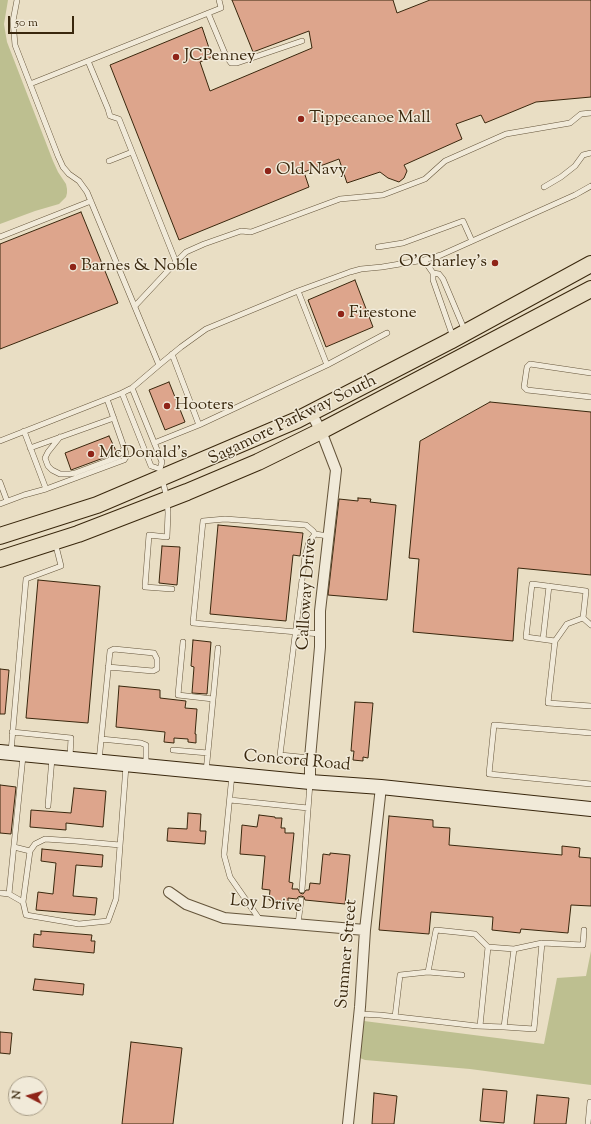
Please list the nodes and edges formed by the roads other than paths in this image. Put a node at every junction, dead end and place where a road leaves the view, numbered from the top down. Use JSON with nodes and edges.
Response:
{"nodes":[{"id":1,"x":17,"y":0,"type":"edge"},
{"id":2,"x":219,"y":0,"type":"edge"},
{"id":3,"x":208,"y":14,"type":"junction"},
{"id":4,"x":302,"y":41,"type":"dead end"},
{"id":5,"x":88,"y":61,"type":"junction"},
{"id":6,"x":30,"y":84,"type":"junction"},
{"id":7,"x":591,"y":113,"type":"edge"},
{"id":8,"x":132,"y":152,"type":"junction"},
{"id":9,"x":591,"y":153,"type":"edge"},
{"id":10,"x":109,"y":161,"type":"dead end"},
{"id":11,"x":544,"y":187,"type":"dead end"},
{"id":12,"x":590,"y":188,"type":"edge"},
{"id":13,"x":91,"y":201,"type":"junction"},
{"id":14,"x":0,"y":237,"type":"edge"},
{"id":15,"x":472,"y":241,"type":"junction"},
{"id":16,"x":378,"y":247,"type":"dead end"},
{"id":17,"x":424,"y":260,"type":"junction"},
{"id":18,"x":176,"y":262,"type":"junction"},
{"id":19,"x":591,"y":264,"type":"edge"},
{"id":20,"x":433,"y":273,"type":"junction"},
{"id":21,"x":591,"y":289,"type":"edge"},
{"id":22,"x":298,"y":291,"type":"junction"},
{"id":23,"x":135,"y":306,"type":"junction"},
{"id":24,"x":387,"y":333,"type":"dead end"},
{"id":25,"x":460,"y":336,"type":"junction"},
{"id":26,"x":172,"y":354,"type":"junction"},
{"id":27,"x":159,"y":365,"type":"junction"},
{"id":28,"x":327,"y":365,"type":"junction"},
{"id":29,"x":591,"y":373,"type":"edge"},
{"id":30,"x":132,"y":388,"type":"junction"},
{"id":31,"x":122,"y":393,"type":"junction"},
{"id":32,"x":591,"y":397,"type":"edge"},
{"id":33,"x":107,"y":399,"type":"junction"},
{"id":34,"x":311,"y":413,"type":"junction"},
{"id":35,"x":114,"y":418,"type":"junction"},
{"id":36,"x":199,"y":425,"type":"junction"},
{"id":37,"x":24,"y":431,"type":"junction"},
{"id":38,"x":320,"y":431,"type":"junction"},
{"id":39,"x":60,"y":437,"type":"junction"},
{"id":40,"x":0,"y":441,"type":"edge"},
{"id":41,"x":154,"y":443,"type":"junction"},
{"id":42,"x":30,"y":448,"type":"junction"},
{"id":43,"x":124,"y":448,"type":"junction"},
{"id":44,"x":161,"y":473,"type":"junction"},
{"id":45,"x":0,"y":482,"type":"edge"},
{"id":46,"x":46,"y":489,"type":"junction"},
{"id":47,"x":167,"y":499,"type":"junction"},
{"id":48,"x":7,"y":501,"type":"junction"},
{"id":49,"x":0,"y":504,"type":"edge"},
{"id":50,"x":315,"y":534,"type":"junction"},
{"id":51,"x":0,"y":536,"type":"edge"},
{"id":52,"x":328,"y":536,"type":"junction"},
{"id":53,"x":55,"y":541,"type":"junction"},
{"id":54,"x":0,"y":559,"type":"edge"},
{"id":55,"x":549,"y":586,"type":"junction"},
{"id":56,"x":172,"y":589,"type":"dead end"},
{"id":57,"x":583,"y":618,"type":"junction"},
{"id":58,"x":591,"y":625,"type":"edge"},
{"id":59,"x":296,"y":632,"type":"junction"},
{"id":60,"x":320,"y":634,"type":"junction"},
{"id":61,"x":543,"y":639,"type":"junction"},
{"id":62,"x":555,"y":641,"type":"junction"},
{"id":63,"x":183,"y":642,"type":"dead end"},
{"id":64,"x":218,"y":648,"type":"dead end"},
{"id":65,"x":108,"y":667,"type":"junction"},
{"id":66,"x":213,"y":699,"type":"junction"},
{"id":67,"x":591,"y":706,"type":"edge"},
{"id":68,"x":12,"y":732,"type":"junction"},
{"id":69,"x":591,"y":733,"type":"edge"},
{"id":70,"x":101,"y":739,"type":"junction"},
{"id":71,"x":173,"y":750,"type":"dead end"},
{"id":72,"x":11,"y":753,"type":"edge"},
{"id":73,"x":208,"y":753,"type":"junction"},
{"id":74,"x":52,"y":758,"type":"junction"},
{"id":75,"x":310,"y":758,"type":"junction"},
{"id":76,"x":70,"y":759,"type":"junction"},
{"id":77,"x":99,"y":762,"type":"junction"},
{"id":78,"x":126,"y":765,"type":"junction"},
{"id":79,"x":146,"y":767,"type":"junction"},
{"id":80,"x":206,"y":773,"type":"junction"},
{"id":81,"x":232,"y":775,"type":"junction"},
{"id":82,"x":310,"y":782,"type":"junction"},
{"id":83,"x":591,"y":784,"type":"edge"},
{"id":84,"x":381,"y":787,"type":"junction"},
{"id":85,"x":230,"y":800,"type":"junction"},
{"id":86,"x":48,"y":806,"type":"dead end"},
{"id":87,"x":308,"y":808,"type":"junction"},
{"id":88,"x":591,"y":809,"type":"edge"},
{"id":89,"x":120,"y":845,"type":"junction"},
{"id":90,"x":14,"y":847,"type":"junction"},
{"id":91,"x":30,"y":851,"type":"junction"},
{"id":92,"x":302,"y":890,"type":"dead end"},
{"id":93,"x":0,"y":892,"type":"edge"},
{"id":94,"x":169,"y":892,"type":"dead end"},
{"id":95,"x":9,"y":894,"type":"junction"},
{"id":96,"x":301,"y":900,"type":"dead end"},
{"id":97,"x":23,"y":902,"type":"junction"},
{"id":98,"x":260,"y":921,"type":"junction"},
{"id":99,"x":298,"y":924,"type":"junction"},
{"id":100,"x":365,"y":930,"type":"junction"},
{"id":101,"x":584,"y":930,"type":"dead end"},
{"id":102,"x":542,"y":943,"type":"junction"},
{"id":103,"x":488,"y":947,"type":"junction"},
{"id":104,"x":514,"y":949,"type":"junction"},
{"id":105,"x":428,"y":972,"type":"junction"},
{"id":106,"x":462,"y":975,"type":"dead end"},
{"id":107,"x":359,"y":1014,"type":"junction"},
{"id":108,"x":395,"y":1017,"type":"junction"},
{"id":109,"x":480,"y":1026,"type":"junction"},
{"id":110,"x":504,"y":1027,"type":"junction"},
{"id":111,"x":590,"y":1102,"type":"dead end"},
{"id":112,"x":348,"y":1124,"type":"edge"},
{"id":113,"x":588,"y":1124,"type":"edge"}],
"edges":[{"from":1,"to":6,"type":"lane"},
{"from":2,"to":3,"type":"lane"},
{"from":3,"to":4,"type":"lane"},
{"from":3,"to":5,"type":"lane"},
{"from":5,"to":6,"type":"lane"},
{"from":5,"to":8,"type":"lane"},
{"from":6,"to":13,"type":"lane"},
{"from":7,"to":18,"type":"lane"},
{"from":8,"to":10,"type":"lane"},
{"from":8,"to":18,"type":"lane"},
{"from":9,"to":11,"type":"lane"},
{"from":12,"to":15,"type":"lane"},
{"from":13,"to":14,"type":"lane"},
{"from":13,"to":23,"type":"lane"},
{"from":15,"to":16,"type":"lane"},
{"from":15,"to":17,"type":"lane"},
{"from":17,"to":20,"type":"lane"},
{"from":17,"to":22,"type":"lane"},
{"from":18,"to":23,"type":"lane"},
{"from":19,"to":25,"type":"main road","name":"Sagamore Parkway South"},
{"from":20,"to":25,"type":"lane"},
{"from":20,"to":25,"type":"lane"},
{"from":21,"to":38,"type":"main road","name":"Sagamore Parkway South"},
{"from":22,"to":26,"type":"lane"},
{"from":22,"to":28,"type":"lane"},
{"from":23,"to":27,"type":"lane"},
{"from":24,"to":28,"type":"lane"},
{"from":25,"to":34,"type":"main road","name":"Sagamore Parkway South"},
{"from":26,"to":27,"type":"lane"},
{"from":26,"to":36,"type":"lane"},
{"from":27,"to":30,"type":"lane"},
{"from":28,"to":36,"type":"lane"},
{"from":29,"to":32,"type":"lane"},
{"from":30,"to":31,"type":"lane"},
{"from":30,"to":41,"type":"lane"},
{"from":31,"to":33,"type":"lane"},
{"from":31,"to":44,"type":"lane"},
{"from":33,"to":35,"type":"lane"},
{"from":33,"to":37,"type":"lane"},
{"from":34,"to":38,"type":"street","name":"Calloway Drive"},
{"from":34,"to":44,"type":"main road","name":"Sagamore Parkway South"},
{"from":35,"to":39,"type":"lane"},
{"from":35,"to":43,"type":"lane"},
{"from":36,"to":41,"type":"lane"},
{"from":37,"to":40,"type":"lane"},
{"from":37,"to":42,"type":"lane"},
{"from":38,"to":47,"type":"main road","name":"Sagamore Parkway South"},
{"from":38,"to":52,"type":"street","name":"Calloway Drive"},
{"from":39,"to":42,"type":"lane"},
{"from":39,"to":43,"type":"lane"},
{"from":41,"to":44,"type":"lane"},
{"from":42,"to":46,"type":"lane"},
{"from":43,"to":46,"type":"lane"},
{"from":44,"to":47,"type":"lane"},
{"from":44,"to":51,"type":"main road","name":"Sagamore Parkway South"},
{"from":45,"to":48,"type":"lane"},
{"from":46,"to":48,"type":"lane"},
{"from":47,"to":53,"type":"main road","name":"Sagamore Parkway South"},
{"from":47,"to":56,"type":"lane"},
{"from":48,"to":49,"type":"lane"},
{"from":50,"to":52,"type":"lane"},
{"from":50,"to":59,"type":"lane"},
{"from":50,"to":59,"type":"lane"},
{"from":52,"to":60,"type":"street","name":"Calloway Drive"},
{"from":53,"to":54,"type":"main road","name":"Sagamore Parkway South"},
{"from":53,"to":68,"type":"lane"},
{"from":55,"to":57,"type":"lane"},
{"from":55,"to":61,"type":"lane"},
{"from":55,"to":61,"type":"lane"},
{"from":57,"to":58,"type":"lane"},
{"from":57,"to":62,"type":"lane"},
{"from":59,"to":60,"type":"lane"},
{"from":59,"to":75,"type":"lane"},
{"from":60,"to":75,"type":"street","name":"Calloway Drive"},
{"from":61,"to":62,"type":"lane"},
{"from":62,"to":67,"type":"lane"},
{"from":63,"to":66,"type":"lane"},
{"from":64,"to":66,"type":"lane"},
{"from":65,"to":65,"type":"lane"},
{"from":65,"to":70,"type":"lane"},
{"from":66,"to":73,"type":"lane"},
{"from":68,"to":72,"type":"lane"},
{"from":68,"to":76,"type":"lane"},
{"from":69,"to":83,"type":"lane"},
{"from":70,"to":77,"type":"lane"},
{"from":70,"to":79,"type":"lane"},
{"from":71,"to":73,"type":"lane"},
{"from":72,"to":74,"type":"street","name":"Concord Road"},
{"from":72,"to":90,"type":"lane"},
{"from":73,"to":80,"type":"lane"},
{"from":74,"to":76,"type":"street","name":"Concord Road"},
{"from":74,"to":86,"type":"lane"},
{"from":75,"to":82,"type":"street","name":"Calloway Drive"},
{"from":76,"to":77,"type":"street","name":"Concord Road"},
{"from":77,"to":78,"type":"street","name":"Concord Road"},
{"from":78,"to":79,"type":"street","name":"Concord Road"},
{"from":78,"to":89,"type":"lane"},
{"from":79,"to":80,"type":"street","name":"Concord Road"},
{"from":80,"to":81,"type":"street","name":"Concord Road"},
{"from":81,"to":82,"type":"street","name":"Concord Road"},
{"from":81,"to":85,"type":"lane"},
{"from":82,"to":84,"type":"street","name":"Concord Road"},
{"from":82,"to":87,"type":"lane"},
{"from":84,"to":88,"type":"street","name":"Concord Road"},
{"from":84,"to":100,"type":"street","name":"Summer Street"},
{"from":85,"to":87,"type":"lane"},
{"from":85,"to":98,"type":"lane"},
{"from":87,"to":92,"type":"lane"},
{"from":89,"to":91,"type":"lane"},
{"from":89,"to":97,"type":"lane"},
{"from":90,"to":91,"type":"lane"},
{"from":90,"to":95,"type":"lane"},
{"from":91,"to":97,"type":"lane"},
{"from":93,"to":95,"type":"lane"},
{"from":94,"to":98,"type":"street","name":"Loy Drive"},
{"from":95,"to":97,"type":"lane"},
{"from":96,"to":99,"type":"lane"},
{"from":98,"to":99,"type":"street","name":"Loy Drive"},
{"from":99,"to":100,"type":"street","name":"Loy Drive"},
{"from":100,"to":107,"type":"street","name":"Summer Street"},
{"from":101,"to":102,"type":"lane"},
{"from":102,"to":104,"type":"lane"},
{"from":102,"to":110,"type":"lane"},
{"from":103,"to":104,"type":"lane"},
{"from":103,"to":105,"type":"lane"},
{"from":103,"to":109,"type":"lane"},
{"from":104,"to":110,"type":"lane"},
{"from":105,"to":106,"type":"lane"},
{"from":105,"to":108,"type":"lane"},
{"from":107,"to":108,"type":"lane"},
{"from":107,"to":112,"type":"street","name":"Summer Street"},
{"from":108,"to":109,"type":"lane"},
{"from":109,"to":110,"type":"lane"},
{"from":111,"to":113,"type":"lane"}]}
